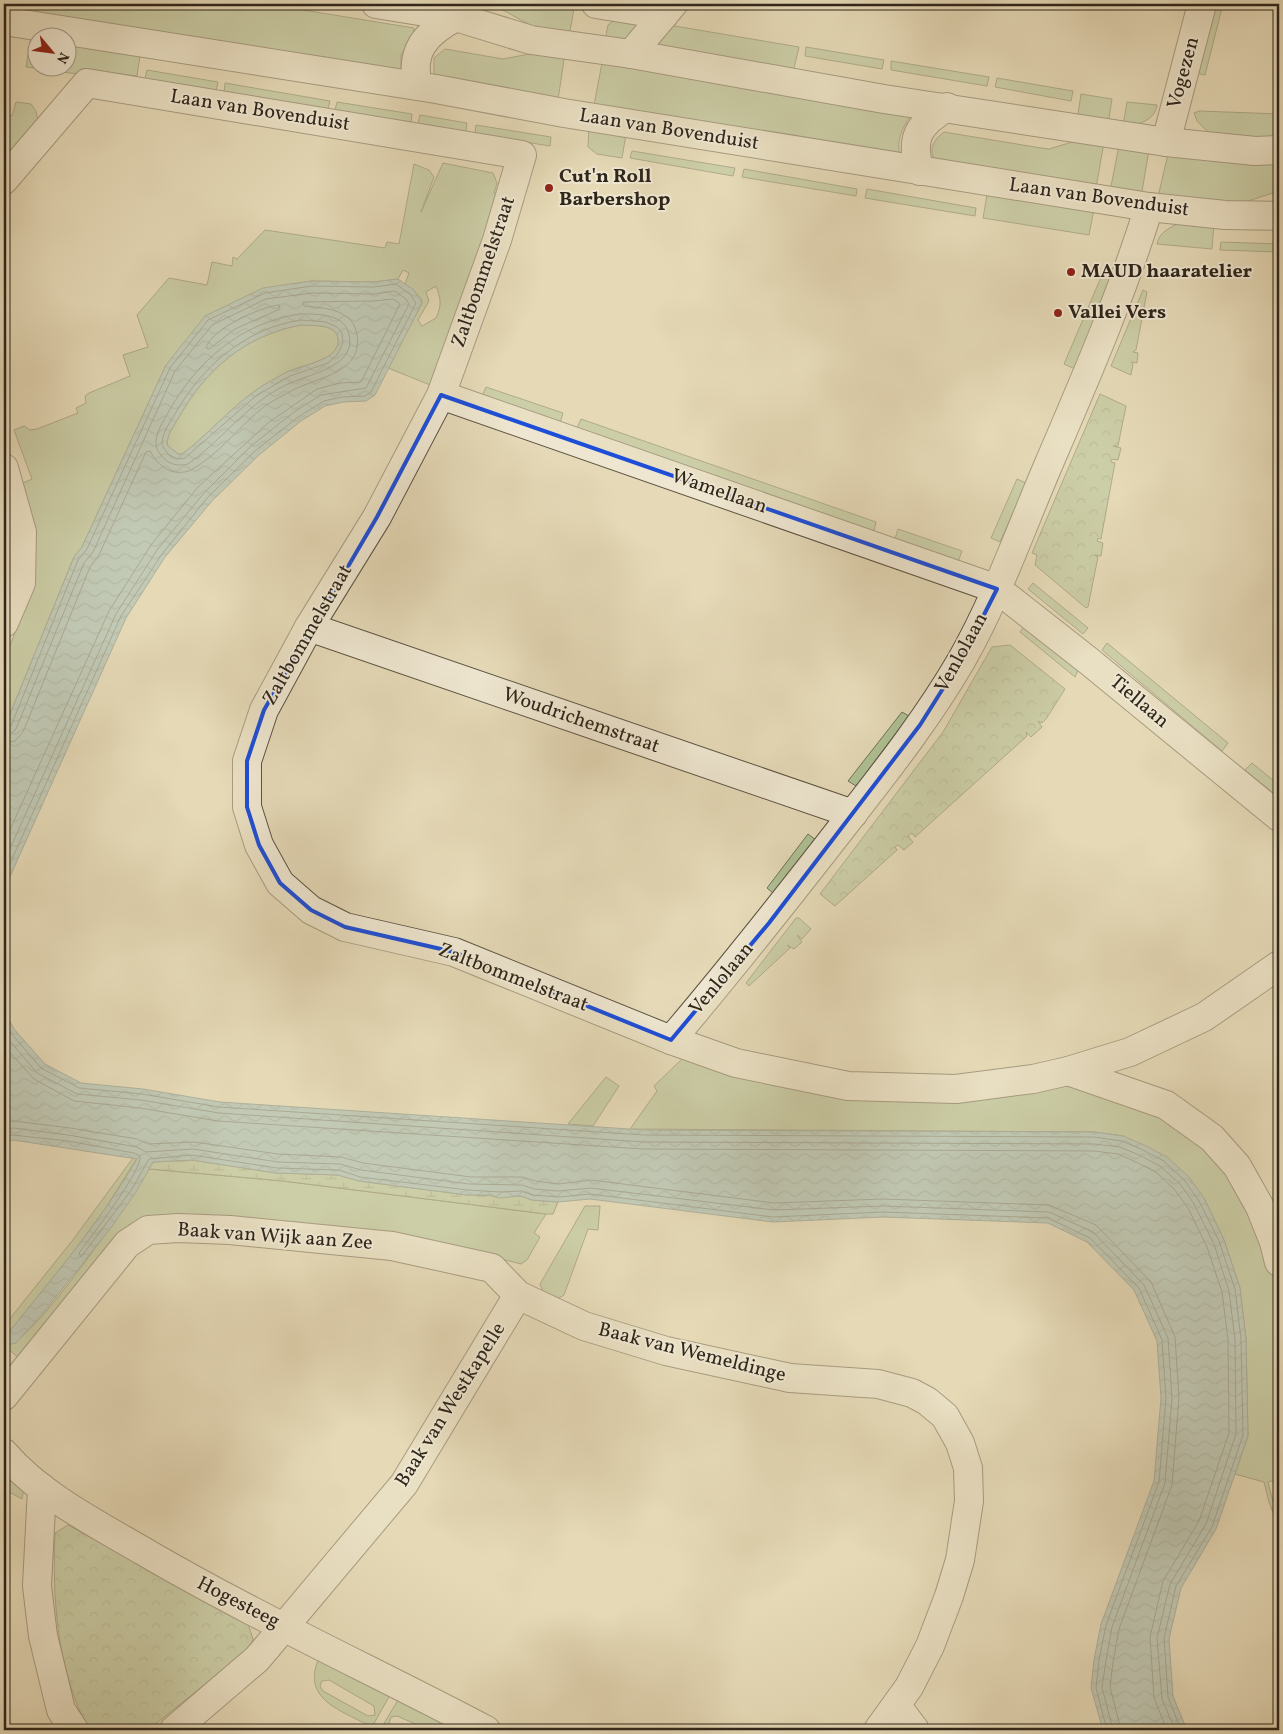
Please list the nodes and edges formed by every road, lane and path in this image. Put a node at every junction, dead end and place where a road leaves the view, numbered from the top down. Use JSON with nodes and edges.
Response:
{"nodes":[{"id":1,"x":376,"y":4,"type":"edge"},
{"id":2,"x":596,"y":4,"type":"edge"},
{"id":3,"x":1202,"y":4,"type":"edge"},
{"id":4,"x":669,"y":10,"type":"edge"},
{"id":5,"x":456,"y":17,"type":"junction"},
{"id":6,"x":4,"y":21,"type":"edge"},
{"id":7,"x":632,"y":54,"type":"junction"},
{"id":8,"x":418,"y":86,"type":"junction"},
{"id":9,"x":947,"y":107,"type":"junction"},
{"id":10,"x":1166,"y":142,"type":"junction"},
{"id":11,"x":1279,"y":150,"type":"edge"},
{"id":12,"x":522,"y":154,"type":"joint"},
{"id":13,"x":920,"y":171,"type":"junction"},
{"id":14,"x":4,"y":180,"type":"edge"},
{"id":15,"x":1149,"y":207,"type":"junction"},
{"id":16,"x":1279,"y":216,"type":"edge"},
{"id":17,"x":440,"y":395,"type":"junction"},
{"id":18,"x":4,"y":468,"type":"edge"},
{"id":19,"x":996,"y":589,"type":"junction"},
{"id":20,"x":4,"y":623,"type":"edge"},
{"id":21,"x":309,"y":627,"type":"junction"},
{"id":22,"x":852,"y":814,"type":"junction"},
{"id":23,"x":1279,"y":817,"type":"edge"},
{"id":24,"x":1279,"y":965,"type":"edge"},
{"id":25,"x":671,"y":1040,"type":"junction"},
{"id":26,"x":1068,"y":1071,"type":"junction"},
{"id":27,"x":1279,"y":1262,"type":"edge"},
{"id":28,"x":518,"y":1295,"type":"junction"},
{"id":29,"x":4,"y":1396,"type":"edge"},
{"id":30,"x":4,"y":1453,"type":"edge"},
{"id":31,"x":42,"y":1488,"type":"junction"},
{"id":32,"x":285,"y":1627,"type":"junction"},
{"id":33,"x":897,"y":1706,"type":"junction"},
{"id":34,"x":74,"y":1730,"type":"edge"},
{"id":35,"x":174,"y":1730,"type":"edge"},
{"id":36,"x":486,"y":1730,"type":"edge"},
{"id":37,"x":878,"y":1730,"type":"edge"},
{"id":38,"x":915,"y":1730,"type":"edge"}],
"edges":[{"from":1,"to":5,"type":"street"},
{"from":2,"to":4,"type":"street"},
{"from":3,"to":10,"type":"street","name":"Vogezen"},
{"from":4,"to":7,"type":"street"},
{"from":5,"to":7,"type":"street"},
{"from":5,"to":8,"type":"street"},
{"from":6,"to":8,"type":"street","name":"Laan van Bovenduist"},
{"from":7,"to":9,"type":"street"},
{"from":8,"to":13,"type":"street","name":"Laan van Bovenduist"},
{"from":9,"to":10,"type":"street"},
{"from":9,"to":13,"type":"street"},
{"from":10,"to":11,"type":"street"},
{"from":12,"to":14,"type":"street","name":"Laan van Bovenduist"},
{"from":12,"to":17,"type":"street","name":"Zaltbommelstraat"},
{"from":13,"to":15,"type":"street","name":"Laan van Bovenduist"},
{"from":15,"to":16,"type":"street","name":"Laan van Bovenduist"},
{"from":15,"to":19,"type":"street","name":"Venlolaan"},
{"from":17,"to":19,"type":"street","name":"Wamellaan"},
{"from":17,"to":21,"type":"street","name":"Zaltbommelstraat"},
{"from":18,"to":20,"type":"street"},
{"from":19,"to":22,"type":"street","name":"Venlolaan"},
{"from":19,"to":23,"type":"street","name":"Tiellaan"},
{"from":21,"to":22,"type":"street","name":"Woudrichemstraat"},
{"from":21,"to":25,"type":"street","name":"Zaltbommelstraat"},
{"from":22,"to":25,"type":"street","name":"Venlolaan"},
{"from":24,"to":26,"type":"street","name":"Zaltbommelstraat"},
{"from":25,"to":26,"type":"street","name":"Zaltbommelstraat"},
{"from":26,"to":27,"type":"street"},
{"from":28,"to":29,"type":"street","name":"Baak van Wijk aan Zee"},
{"from":28,"to":32,"type":"street","name":"Baak van Westkapelle"},
{"from":28,"to":33,"type":"street","name":"Baak van Wemeldinge"},
{"from":30,"to":31,"type":"street","name":"Hogesteeg"},
{"from":31,"to":32,"type":"street","name":"Hogesteeg"},
{"from":31,"to":34,"type":"street"},
{"from":32,"to":35,"type":"street","name":"Baak van Westkapelle"},
{"from":32,"to":36,"type":"street","name":"Hogesteeg"},
{"from":33,"to":37,"type":"street","name":"Baak van Wemeldinge"},
{"from":33,"to":38,"type":"street"}]}
